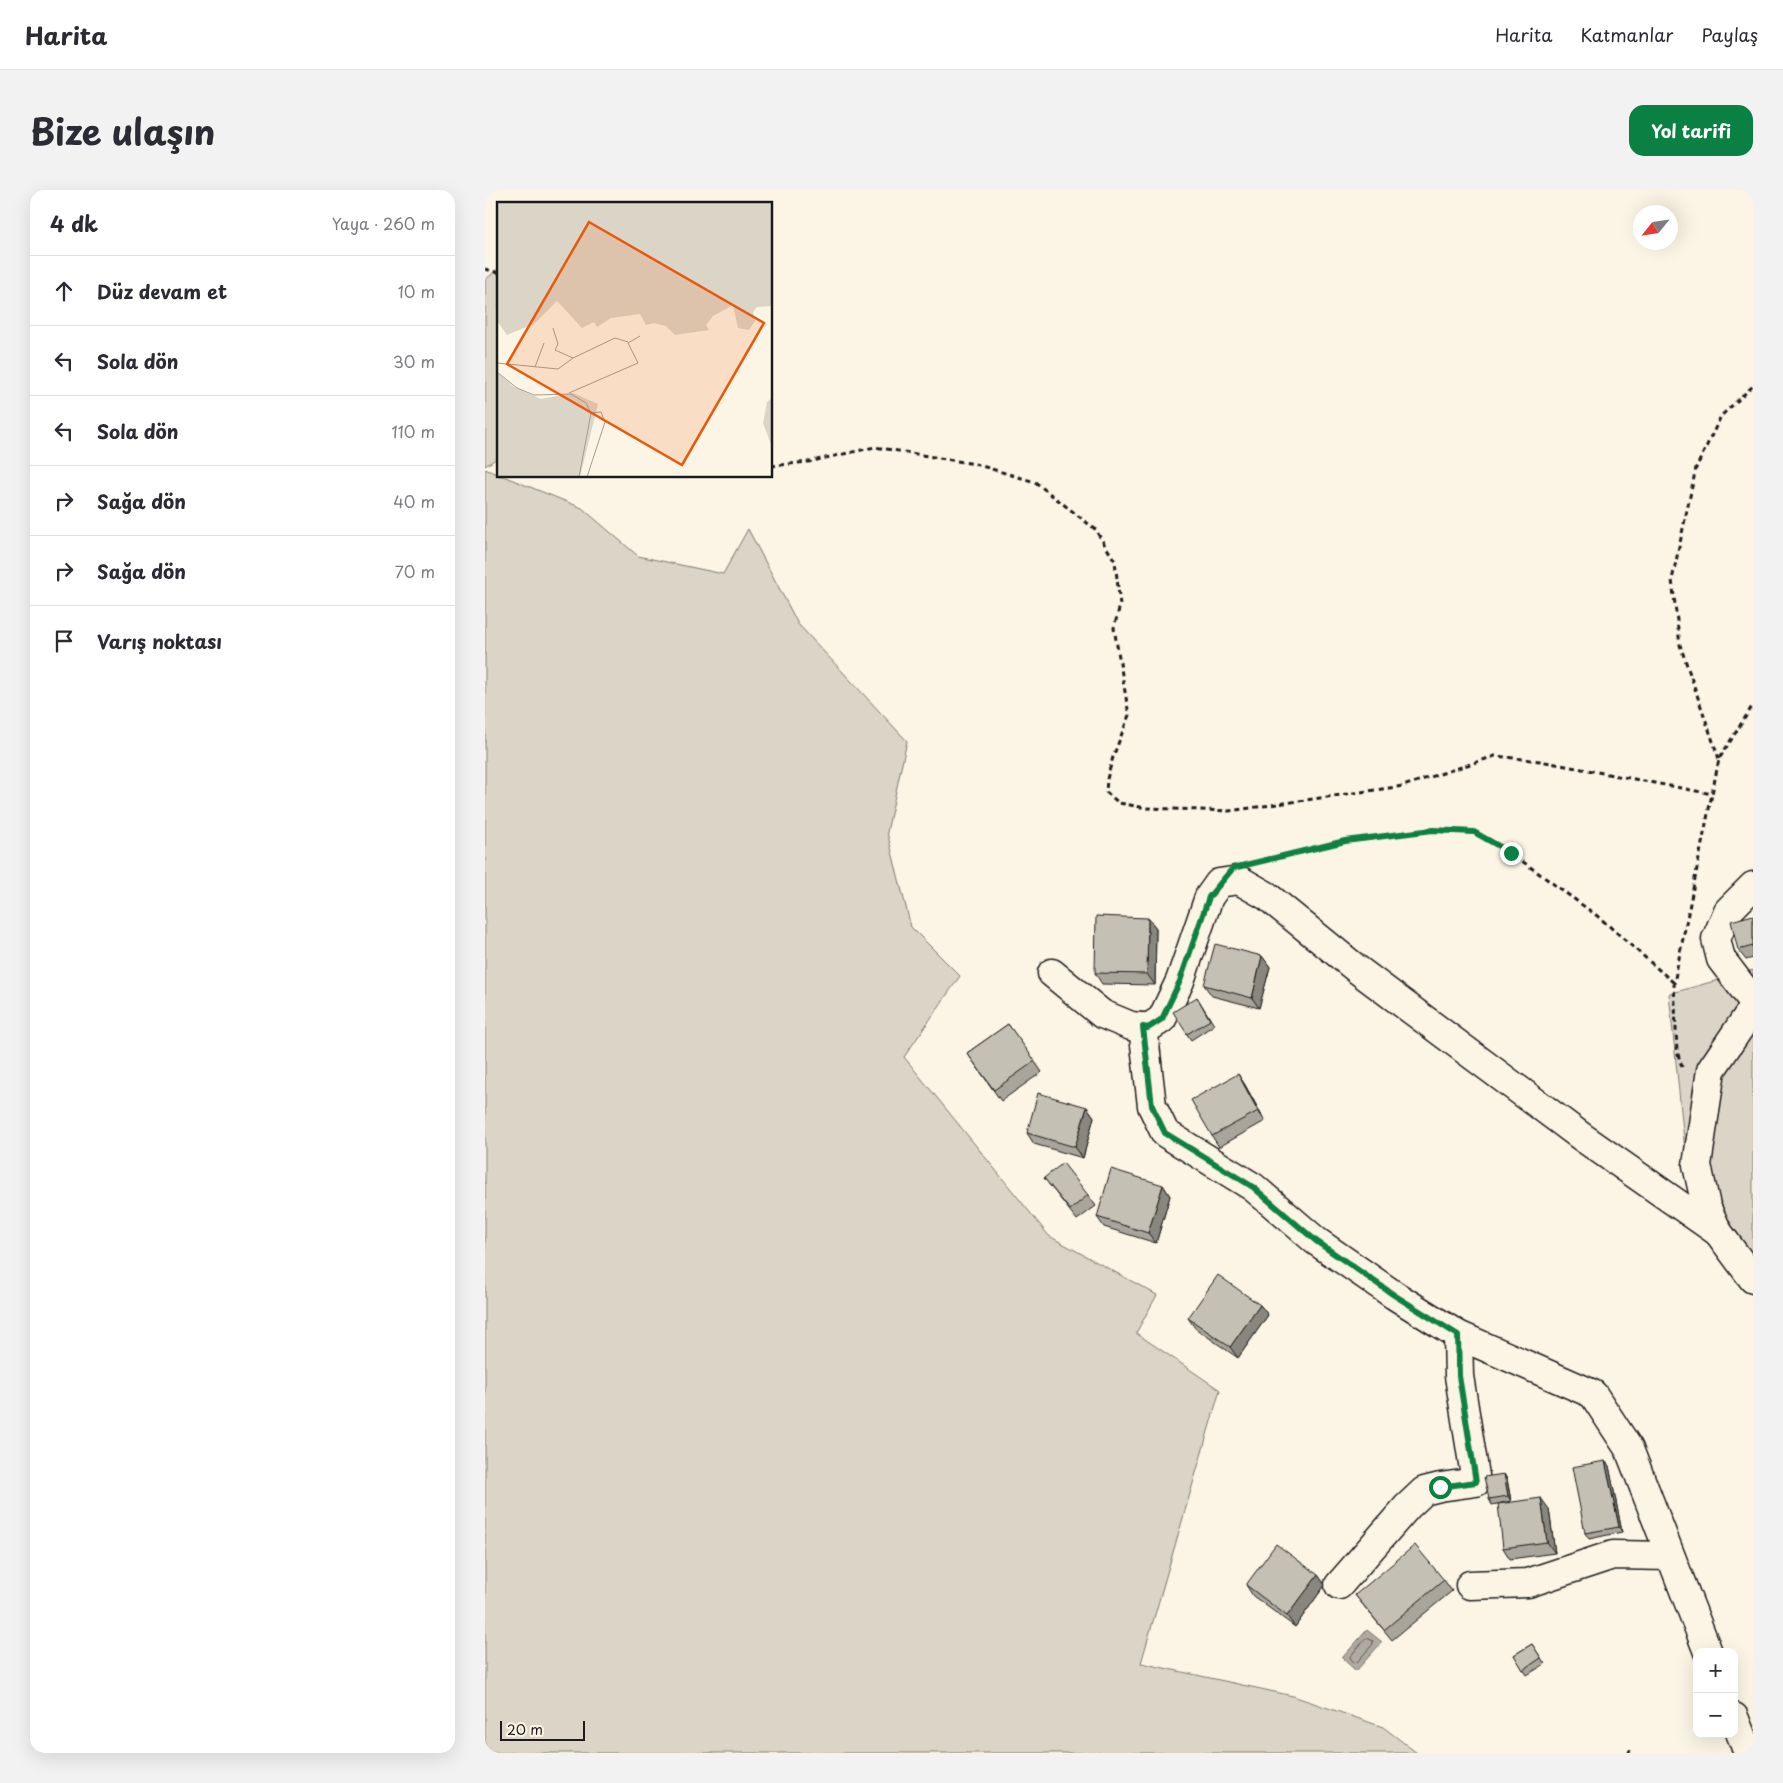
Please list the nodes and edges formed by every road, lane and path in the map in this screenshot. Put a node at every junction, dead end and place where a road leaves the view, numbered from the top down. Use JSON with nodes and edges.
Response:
{"nodes":[{"id":1,"x":1753,"y":386,"type":"edge"},
{"id":2,"x":773,"y":466,"type":"edge"},
{"id":3,"x":1719,"y":759,"type":"dead end"},
{"id":4,"x":1712,"y":794,"type":"dead end"},
{"id":5,"x":1261,"y":861,"type":"dead end"},
{"id":6,"x":1753,"y":886,"type":"edge"},
{"id":7,"x":1052,"y":973,"type":"dead end"},
{"id":8,"x":1674,"y":983,"type":"dead end"},
{"id":9,"x":1753,"y":1001,"type":"edge"},
{"id":10,"x":1753,"y":1008,"type":"edge"},
{"id":11,"x":1143,"y":1027,"type":"junction"},
{"id":12,"x":1718,"y":1232,"type":"junction"},
{"id":13,"x":1753,"y":1279,"type":"edge"},
{"id":14,"x":1458,"y":1335,"type":"junction"},
{"id":15,"x":1670,"y":1556,"type":"junction"},
{"id":16,"x":1339,"y":1585,"type":"dead end"},
{"id":17,"x":1470,"y":1585,"type":"dead end"},
{"id":18,"x":1706,"y":1648,"type":"edge"},
{"id":19,"x":1738,"y":1728,"type":"edge"},
{"id":20,"x":1748,"y":1753,"type":"edge"}],
"edges":[{"from":1,"to":3,"type":"path"},
{"from":2,"to":4,"type":"path"},
{"from":5,"to":8,"type":"path"},
{"from":6,"to":9,"type":"street"},
{"from":7,"to":11,"type":"street"},
{"from":10,"to":12,"type":"street"},
{"from":11,"to":12,"type":"street"},
{"from":11,"to":14,"type":"street"},
{"from":12,"to":13,"type":"street"},
{"from":14,"to":15,"type":"street"},
{"from":14,"to":16,"type":"street"},
{"from":15,"to":17,"type":"street"},
{"from":15,"to":18,"type":"street"},
{"from":19,"to":20,"type":"street"}]}
